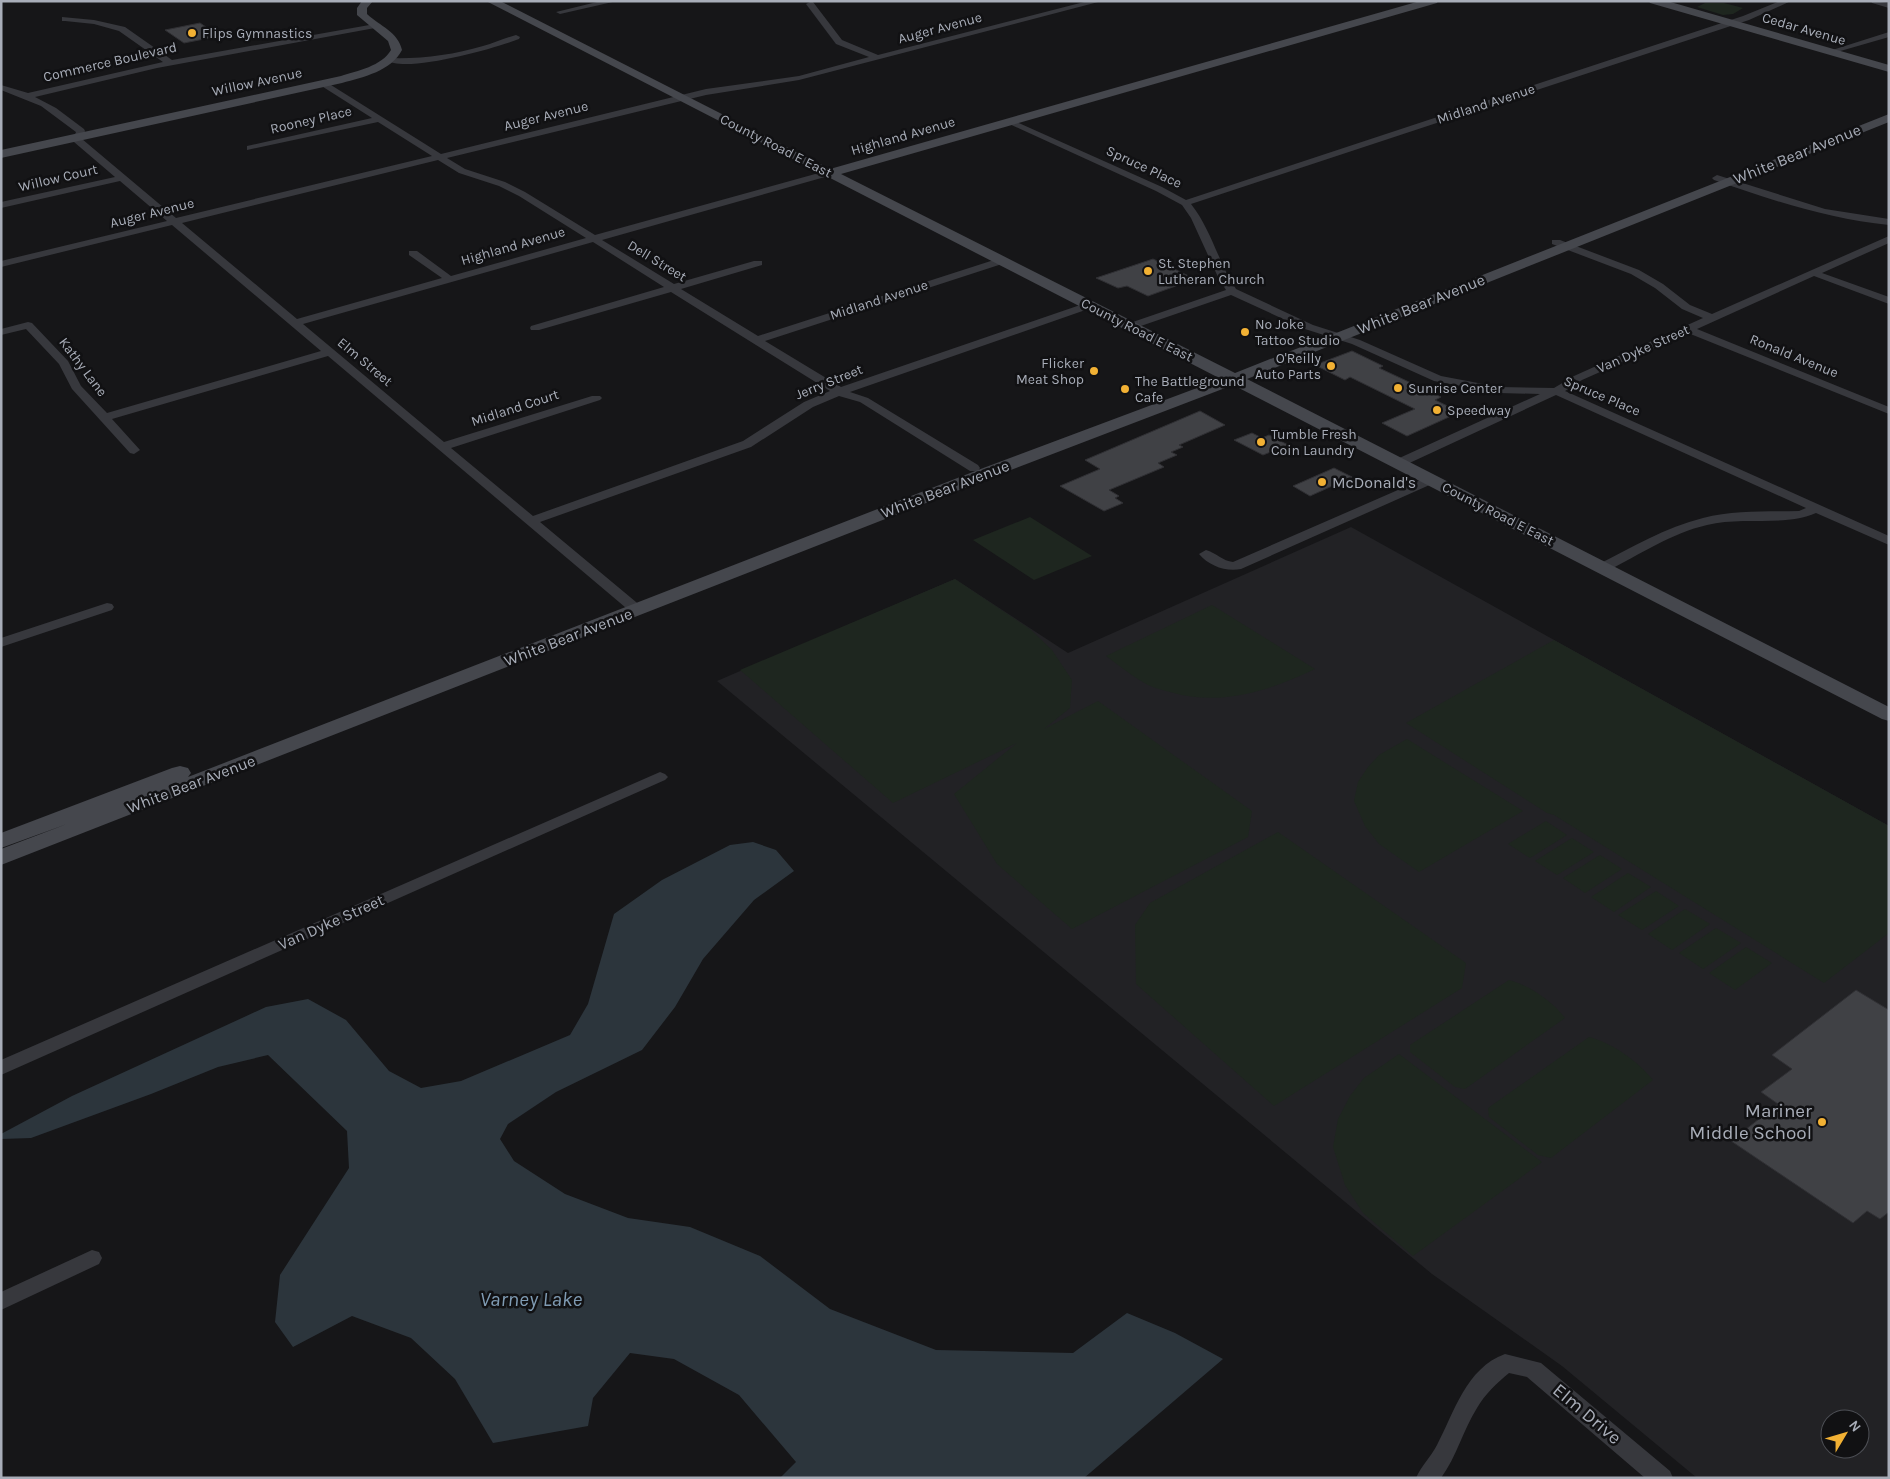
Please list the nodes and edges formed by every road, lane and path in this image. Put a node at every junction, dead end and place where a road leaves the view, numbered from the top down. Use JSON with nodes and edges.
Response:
{"nodes":[{"id":1,"x":368,"y":1,"type":"edge"},
{"id":2,"x":491,"y":1,"type":"edge"},
{"id":3,"x":613,"y":1,"type":"edge"},
{"id":4,"x":1098,"y":1,"type":"edge"},
{"id":5,"x":1433,"y":1,"type":"edge"},
{"id":6,"x":1654,"y":1,"type":"edge"},
{"id":7,"x":1787,"y":1,"type":"edge"},
{"id":8,"x":1875,"y":1,"type":"edge"},
{"id":9,"x":810,"y":4,"type":"dead end"},
{"id":10,"x":1889,"y":6,"type":"edge"},
{"id":11,"x":560,"y":12,"type":"dead end"},
{"id":12,"x":65,"y":19,"type":"dead end"},
{"id":13,"x":1730,"y":23,"type":"junction"},
{"id":14,"x":375,"y":26,"type":"junction"},
{"id":15,"x":1889,"y":34,"type":"edge"},
{"id":16,"x":516,"y":37,"type":"dead end"},
{"id":17,"x":1830,"y":52,"type":"junction"},
{"id":18,"x":878,"y":58,"type":"junction"},
{"id":19,"x":390,"y":60,"type":"junction"},
{"id":20,"x":169,"y":62,"type":"junction"},
{"id":21,"x":1889,"y":69,"type":"edge"},
{"id":22,"x":323,"y":83,"type":"junction"},
{"id":23,"x":1,"y":87,"type":"edge"},
{"id":24,"x":28,"y":96,"type":"junction"},
{"id":25,"x":680,"y":98,"type":"junction"},
{"id":26,"x":1888,"y":114,"type":"edge"},
{"id":27,"x":378,"y":119,"type":"junction"},
{"id":28,"x":1009,"y":122,"type":"junction"},
{"id":29,"x":78,"y":136,"type":"junction"},
{"id":30,"x":250,"y":148,"type":"dead end"},
{"id":31,"x":1,"y":154,"type":"edge"},
{"id":32,"x":439,"y":156,"type":"junction"},
{"id":33,"x":829,"y":173,"type":"junction"},
{"id":34,"x":121,"y":178,"type":"junction"},
{"id":35,"x":1722,"y":180,"type":"junction"},
{"id":36,"x":1184,"y":203,"type":"junction"},
{"id":37,"x":1,"y":205,"type":"edge"},
{"id":38,"x":174,"y":222,"type":"junction"},
{"id":39,"x":1889,"y":222,"type":"edge"},
{"id":40,"x":593,"y":239,"type":"junction"},
{"id":41,"x":1889,"y":239,"type":"edge"},
{"id":42,"x":1561,"y":244,"type":"junction"},
{"id":43,"x":412,"y":253,"type":"dead end"},
{"id":44,"x":1002,"y":261,"type":"junction"},
{"id":45,"x":758,"y":263,"type":"dead end"},
{"id":46,"x":1,"y":264,"type":"edge"},
{"id":47,"x":1814,"y":273,"type":"junction"},
{"id":48,"x":449,"y":279,"type":"junction"},
{"id":49,"x":673,"y":288,"type":"junction"},
{"id":50,"x":1232,"y":291,"type":"junction"},
{"id":51,"x":1889,"y":301,"type":"edge"},
{"id":52,"x":1090,"y":306,"type":"junction"},
{"id":53,"x":1712,"y":318,"type":"junction"},
{"id":54,"x":294,"y":323,"type":"junction"},
{"id":55,"x":1131,"y":326,"type":"junction"},
{"id":56,"x":536,"y":328,"type":"dead end"},
{"id":57,"x":1687,"y":329,"type":"junction"},
{"id":58,"x":1,"y":332,"type":"edge"},
{"id":59,"x":1331,"y":335,"type":"junction"},
{"id":60,"x":757,"y":340,"type":"junction"},
{"id":61,"x":330,"y":352,"type":"junction"},
{"id":62,"x":1228,"y":376,"type":"junction"},
{"id":63,"x":1556,"y":391,"type":"junction"},
{"id":64,"x":840,"y":392,"type":"junction"},
{"id":65,"x":596,"y":398,"type":"dead end"},
{"id":66,"x":1889,"y":411,"type":"edge"},
{"id":67,"x":104,"y":418,"type":"junction"},
{"id":68,"x":442,"y":447,"type":"junction"},
{"id":69,"x":134,"y":450,"type":"dead end"},
{"id":70,"x":1399,"y":463,"type":"junction"},
{"id":71,"x":974,"y":468,"type":"junction"},
{"id":72,"x":1430,"y":480,"type":"junction"},
{"id":73,"x":1816,"y":508,"type":"junction"},
{"id":74,"x":530,"y":521,"type":"junction"},
{"id":75,"x":1889,"y":541,"type":"edge"},
{"id":76,"x":1206,"y":554,"type":"dead end"},
{"id":77,"x":1602,"y":568,"type":"junction"},
{"id":78,"x":632,"y":605,"type":"junction"},
{"id":79,"x":108,"y":607,"type":"dead end"},
{"id":80,"x":1,"y":643,"type":"edge"},
{"id":81,"x":1889,"y":715,"type":"edge"},
{"id":82,"x":660,"y":777,"type":"dead end"},
{"id":83,"x":1,"y":841,"type":"edge"},
{"id":84,"x":1,"y":858,"type":"edge"},
{"id":85,"x":1,"y":1068,"type":"edge"},
{"id":86,"x":92,"y":1258,"type":"dead end"},
{"id":87,"x":1,"y":1302,"type":"edge"},
{"id":88,"x":1427,"y":1478,"type":"edge"},
{"id":89,"x":1662,"y":1478,"type":"edge"}],
"edges":[{"from":1,"to":14,"type":"main road"},
{"from":2,"to":25,"type":"main road","name":"County Road E East"},
{"from":3,"to":11,"type":"street"},
{"from":4,"to":18,"type":"street","name":"Auger Avenue"},
{"from":5,"to":28,"type":"main road","name":"Highland Avenue"},
{"from":6,"to":13,"type":"main road","name":"Cedar Avenue"},
{"from":7,"to":13,"type":"street","name":"Midland Avenue"},
{"from":8,"to":10,"type":"street"},
{"from":9,"to":18,"type":"street"},
{"from":12,"to":20,"type":"street"},
{"from":13,"to":17,"type":"main road","name":"Cedar Avenue"},
{"from":13,"to":36,"type":"street","name":"Midland Avenue"},
{"from":14,"to":19,"type":"main road"},
{"from":14,"to":20,"type":"street","name":"Commerce Boulevard"},
{"from":15,"to":17,"type":"street"},
{"from":16,"to":19,"type":"street","name":"Willow Avenue"},
{"from":17,"to":21,"type":"main road","name":"Cedar Avenue"},
{"from":18,"to":25,"type":"street","name":"Auger Avenue"},
{"from":19,"to":22,"type":"main road","name":"Willow Avenue"},
{"from":20,"to":24,"type":"street","name":"Commerce Boulevard"},
{"from":22,"to":27,"type":"street","name":"Dell Street"},
{"from":22,"to":29,"type":"main road","name":"Willow Avenue"},
{"from":23,"to":24,"type":"street","name":"Elm Street"},
{"from":24,"to":29,"type":"street","name":"Elm Street"},
{"from":25,"to":32,"type":"street","name":"Auger Avenue"},
{"from":25,"to":33,"type":"main road","name":"County Road E East"},
{"from":26,"to":35,"type":"main road","name":"White Bear Avenue"},
{"from":27,"to":30,"type":"street","name":"Rooney Place"},
{"from":27,"to":32,"type":"street","name":"Dell Street"},
{"from":28,"to":33,"type":"main road","name":"Highland Avenue"},
{"from":28,"to":36,"type":"street","name":"Spruce Place"},
{"from":29,"to":31,"type":"main road","name":"Willow Avenue"},
{"from":29,"to":34,"type":"street","name":"Elm Street"},
{"from":32,"to":38,"type":"street","name":"Auger Avenue"},
{"from":32,"to":40,"type":"street","name":"Dell Street"},
{"from":33,"to":40,"type":"street","name":"Highland Avenue"},
{"from":33,"to":44,"type":"main road","name":"County Road E East"},
{"from":34,"to":37,"type":"street","name":"Willow Court"},
{"from":34,"to":38,"type":"street","name":"Elm Street"},
{"from":35,"to":39,"type":"street"},
{"from":35,"to":42,"type":"main road","name":"White Bear Avenue"},
{"from":36,"to":50,"type":"street","name":"Spruce Place"},
{"from":38,"to":46,"type":"street","name":"Auger Avenue"},
{"from":38,"to":54,"type":"street","name":"Elm Street"},
{"from":40,"to":48,"type":"street","name":"Highland Avenue"},
{"from":40,"to":49,"type":"street","name":"Dell Street"},
{"from":41,"to":47,"type":"street","name":"Van Dyke Street"},
{"from":42,"to":53,"type":"street"},
{"from":42,"to":59,"type":"main road","name":"White Bear Avenue"},
{"from":43,"to":48,"type":"street"},
{"from":44,"to":52,"type":"main road","name":"County Road E East"},
{"from":44,"to":60,"type":"street","name":"Midland Avenue"},
{"from":45,"to":49,"type":"street"},
{"from":47,"to":51,"type":"street"},
{"from":47,"to":53,"type":"street","name":"Van Dyke Street"},
{"from":48,"to":54,"type":"street","name":"Highland Avenue"},
{"from":49,"to":56,"type":"street"},
{"from":49,"to":60,"type":"street","name":"Dell Street"},
{"from":50,"to":55,"type":"street"},
{"from":50,"to":59,"type":"street","name":"Spruce Place"},
{"from":52,"to":55,"type":"main road","name":"County Road E East"},
{"from":52,"to":64,"type":"street","name":"Jerry Street"},
{"from":53,"to":57,"type":"street","name":"Van Dyke Street"},
{"from":54,"to":61,"type":"street","name":"Elm Street"},
{"from":55,"to":62,"type":"main road","name":"County Road E East"},
{"from":57,"to":63,"type":"street","name":"Van Dyke Street"},
{"from":57,"to":66,"type":"street","name":"Ronald Avenue"},
{"from":58,"to":67,"type":"street","name":"Kathy Lane"},
{"from":59,"to":62,"type":"main road","name":"White Bear Avenue"},
{"from":59,"to":63,"type":"street","name":"Spruce Place"},
{"from":60,"to":64,"type":"street","name":"Dell Street"},
{"from":61,"to":67,"type":"street"},
{"from":61,"to":68,"type":"street","name":"Elm Street"},
{"from":62,"to":70,"type":"main road","name":"County Road E East"},
{"from":62,"to":71,"type":"main road","name":"White Bear Avenue"},
{"from":62,"to":78,"type":"main road","name":"White Bear Avenue"},
{"from":63,"to":70,"type":"street","name":"Van Dyke Street"},
{"from":63,"to":73,"type":"street","name":"Spruce Place"},
{"from":64,"to":71,"type":"street","name":"Dell Street"},
{"from":64,"to":74,"type":"street","name":"Jerry Street"},
{"from":65,"to":68,"type":"street","name":"Midland Court"},
{"from":67,"to":69,"type":"street","name":"Kathy Lane"},
{"from":68,"to":74,"type":"street","name":"Elm Street"},
{"from":70,"to":72,"type":"main road","name":"County Road E East"},
{"from":71,"to":78,"type":"main road","name":"White Bear Avenue"},
{"from":72,"to":76,"type":"street"},
{"from":72,"to":77,"type":"main road","name":"County Road E East"},
{"from":73,"to":75,"type":"street","name":"Spruce Place"},
{"from":73,"to":77,"type":"street"},
{"from":74,"to":78,"type":"street","name":"Elm Street"},
{"from":77,"to":81,"type":"main road","name":"County Road E East"},
{"from":78,"to":83,"type":"main road","name":"White Bear Avenue"},
{"from":78,"to":84,"type":"main road","name":"White Bear Avenue"},
{"from":79,"to":80,"type":"street"},
{"from":82,"to":85,"type":"street","name":"Van Dyke Street"},
{"from":86,"to":87,"type":"street"},
{"from":88,"to":89,"type":"street","name":"Elm Drive"}]}
